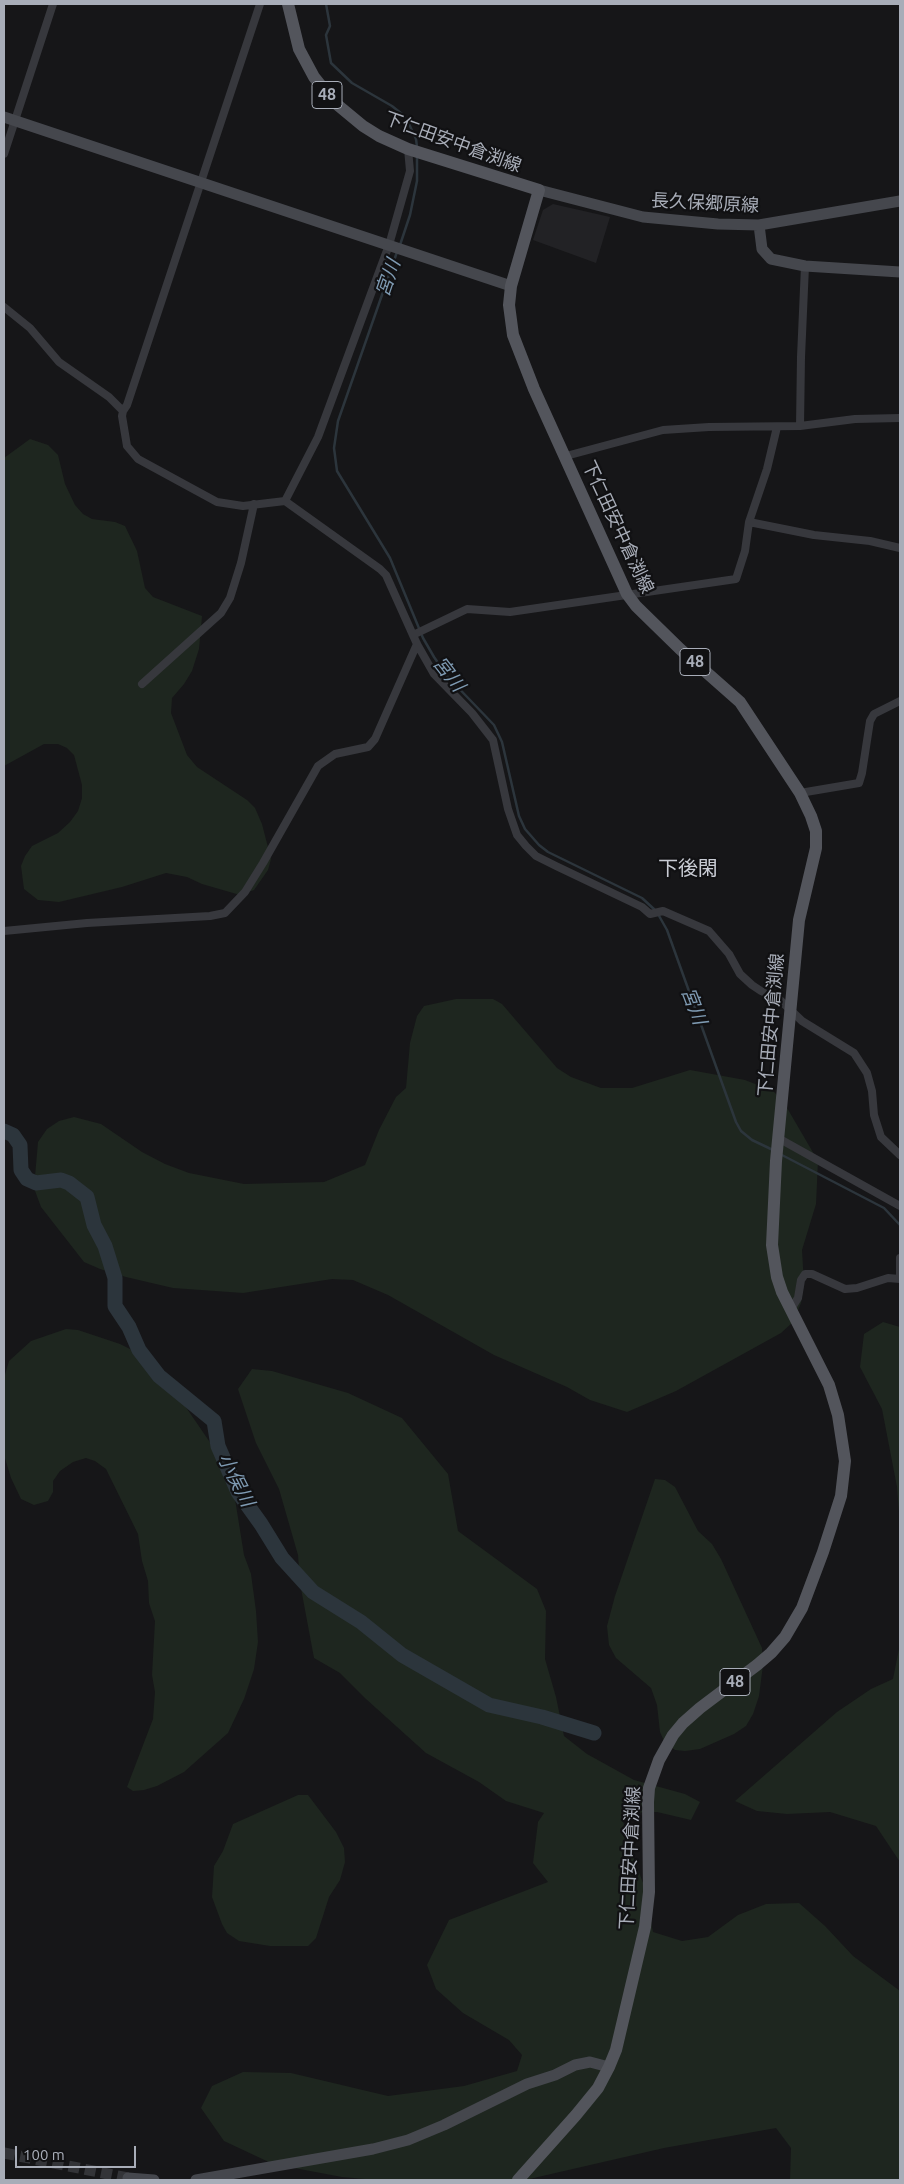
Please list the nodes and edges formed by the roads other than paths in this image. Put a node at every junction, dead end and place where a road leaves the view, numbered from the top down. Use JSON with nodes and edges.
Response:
{"nodes":[{"id":1,"x":53,"y":4,"type":"edge"},
{"id":2,"x":260,"y":4,"type":"edge"},
{"id":3,"x":288,"y":4,"type":"edge"},
{"id":4,"x":9,"y":119,"type":"edge"},
{"id":5,"x":410,"y":149,"type":"junction"},
{"id":6,"x":4,"y":154,"type":"edge"},
{"id":7,"x":200,"y":183,"type":"junction"},
{"id":8,"x":539,"y":190,"type":"junction"},
{"id":9,"x":900,"y":201,"type":"edge"},
{"id":10,"x":759,"y":225,"type":"junction"},
{"id":11,"x":391,"y":246,"type":"junction"},
{"id":12,"x":805,"y":266,"type":"junction"},
{"id":13,"x":900,"y":272,"type":"edge"},
{"id":14,"x":511,"y":286,"type":"junction"},
{"id":15,"x":4,"y":307,"type":"edge"},
{"id":16,"x":124,"y":411,"type":"junction"},
{"id":17,"x":900,"y":418,"type":"edge"},
{"id":18,"x":777,"y":426,"type":"junction"},
{"id":19,"x":800,"y":426,"type":"junction"},
{"id":20,"x":566,"y":456,"type":"junction"},
{"id":21,"x":284,"y":501,"type":"junction"},
{"id":22,"x":254,"y":504,"type":"junction"},
{"id":23,"x":749,"y":522,"type":"junction"},
{"id":24,"x":900,"y":548,"type":"edge"},
{"id":25,"x":627,"y":594,"type":"junction"},
{"id":26,"x":413,"y":636,"type":"junction"},
{"id":27,"x":417,"y":644,"type":"junction"},
{"id":28,"x":142,"y":684,"type":"dead end"},
{"id":29,"x":900,"y":701,"type":"edge"},
{"id":30,"x":800,"y":793,"type":"junction"},
{"id":31,"x":4,"y":931,"type":"edge"},
{"id":32,"x":790,"y":1008,"type":"junction"},
{"id":33,"x":778,"y":1142,"type":"junction"},
{"id":34,"x":900,"y":1154,"type":"edge"},
{"id":35,"x":900,"y":1206,"type":"edge"},
{"id":36,"x":900,"y":1258,"type":"edge"},
{"id":37,"x":900,"y":1274,"type":"edge"},
{"id":38,"x":900,"y":1279,"type":"edge"},
{"id":39,"x":791,"y":1308,"type":"junction"},
{"id":40,"x":610,"y":2067,"type":"junction"},
{"id":41,"x":128,"y":2178,"type":"dead end"},
{"id":42,"x":154,"y":2180,"type":"edge"},
{"id":43,"x":196,"y":2180,"type":"edge"},
{"id":44,"x":518,"y":2180,"type":"edge"}],
"edges":[{"from":1,"to":4,"type":"street"},
{"from":2,"to":7,"type":"street"},
{"from":3,"to":5,"type":"main road","name":"下仁田安中倉渕線","number":"48"},
{"from":4,"to":6,"type":"street"},
{"from":4,"to":7,"type":"street"},
{"from":5,"to":8,"type":"main road","name":"下仁田安中倉渕線","number":"48"},
{"from":5,"to":11,"type":"street"},
{"from":7,"to":11,"type":"street"},
{"from":7,"to":16,"type":"street"},
{"from":8,"to":10,"type":"street","name":"長久保郷原線"},
{"from":8,"to":14,"type":"main road","name":"下仁田安中倉渕線","number":"48"},
{"from":9,"to":10,"type":"street","name":"長久保郷原線"},
{"from":10,"to":12,"type":"street"},
{"from":11,"to":14,"type":"street"},
{"from":11,"to":21,"type":"street"},
{"from":12,"to":13,"type":"street"},
{"from":12,"to":19,"type":"street"},
{"from":14,"to":20,"type":"main road","name":"下仁田安中倉渕線","number":"48"},
{"from":15,"to":16,"type":"street"},
{"from":16,"to":22,"type":"street"},
{"from":17,"to":19,"type":"street"},
{"from":18,"to":19,"type":"street"},
{"from":18,"to":20,"type":"street"},
{"from":18,"to":23,"type":"street"},
{"from":20,"to":25,"type":"main road","name":"下仁田安中倉渕線","number":"48"},
{"from":21,"to":22,"type":"street"},
{"from":21,"to":26,"type":"street"},
{"from":22,"to":28,"type":"street"},
{"from":23,"to":24,"type":"street"},
{"from":23,"to":25,"type":"street"},
{"from":25,"to":26,"type":"street"},
{"from":25,"to":30,"type":"main road","name":"下仁田安中倉渕線","number":"48"},
{"from":26,"to":27,"type":"street"},
{"from":27,"to":31,"type":"street"},
{"from":27,"to":32,"type":"street"},
{"from":29,"to":30,"type":"street"},
{"from":30,"to":32,"type":"main road","name":"下仁田安中倉渕線","number":"48"},
{"from":32,"to":33,"type":"main road","name":"下仁田安中倉渕線","number":"48"},
{"from":32,"to":34,"type":"street"},
{"from":33,"to":35,"type":"street"},
{"from":33,"to":39,"type":"main road","name":"下仁田安中倉渕線","number":"48"},
{"from":36,"to":37,"type":"street"},
{"from":38,"to":39,"type":"street"},
{"from":39,"to":40,"type":"main road","name":"下仁田安中倉渕線","number":"48"},
{"from":40,"to":43,"type":"street"},
{"from":40,"to":44,"type":"main road","name":"下仁田安中倉渕線","number":"48"},
{"from":41,"to":42,"type":"street"}]}
